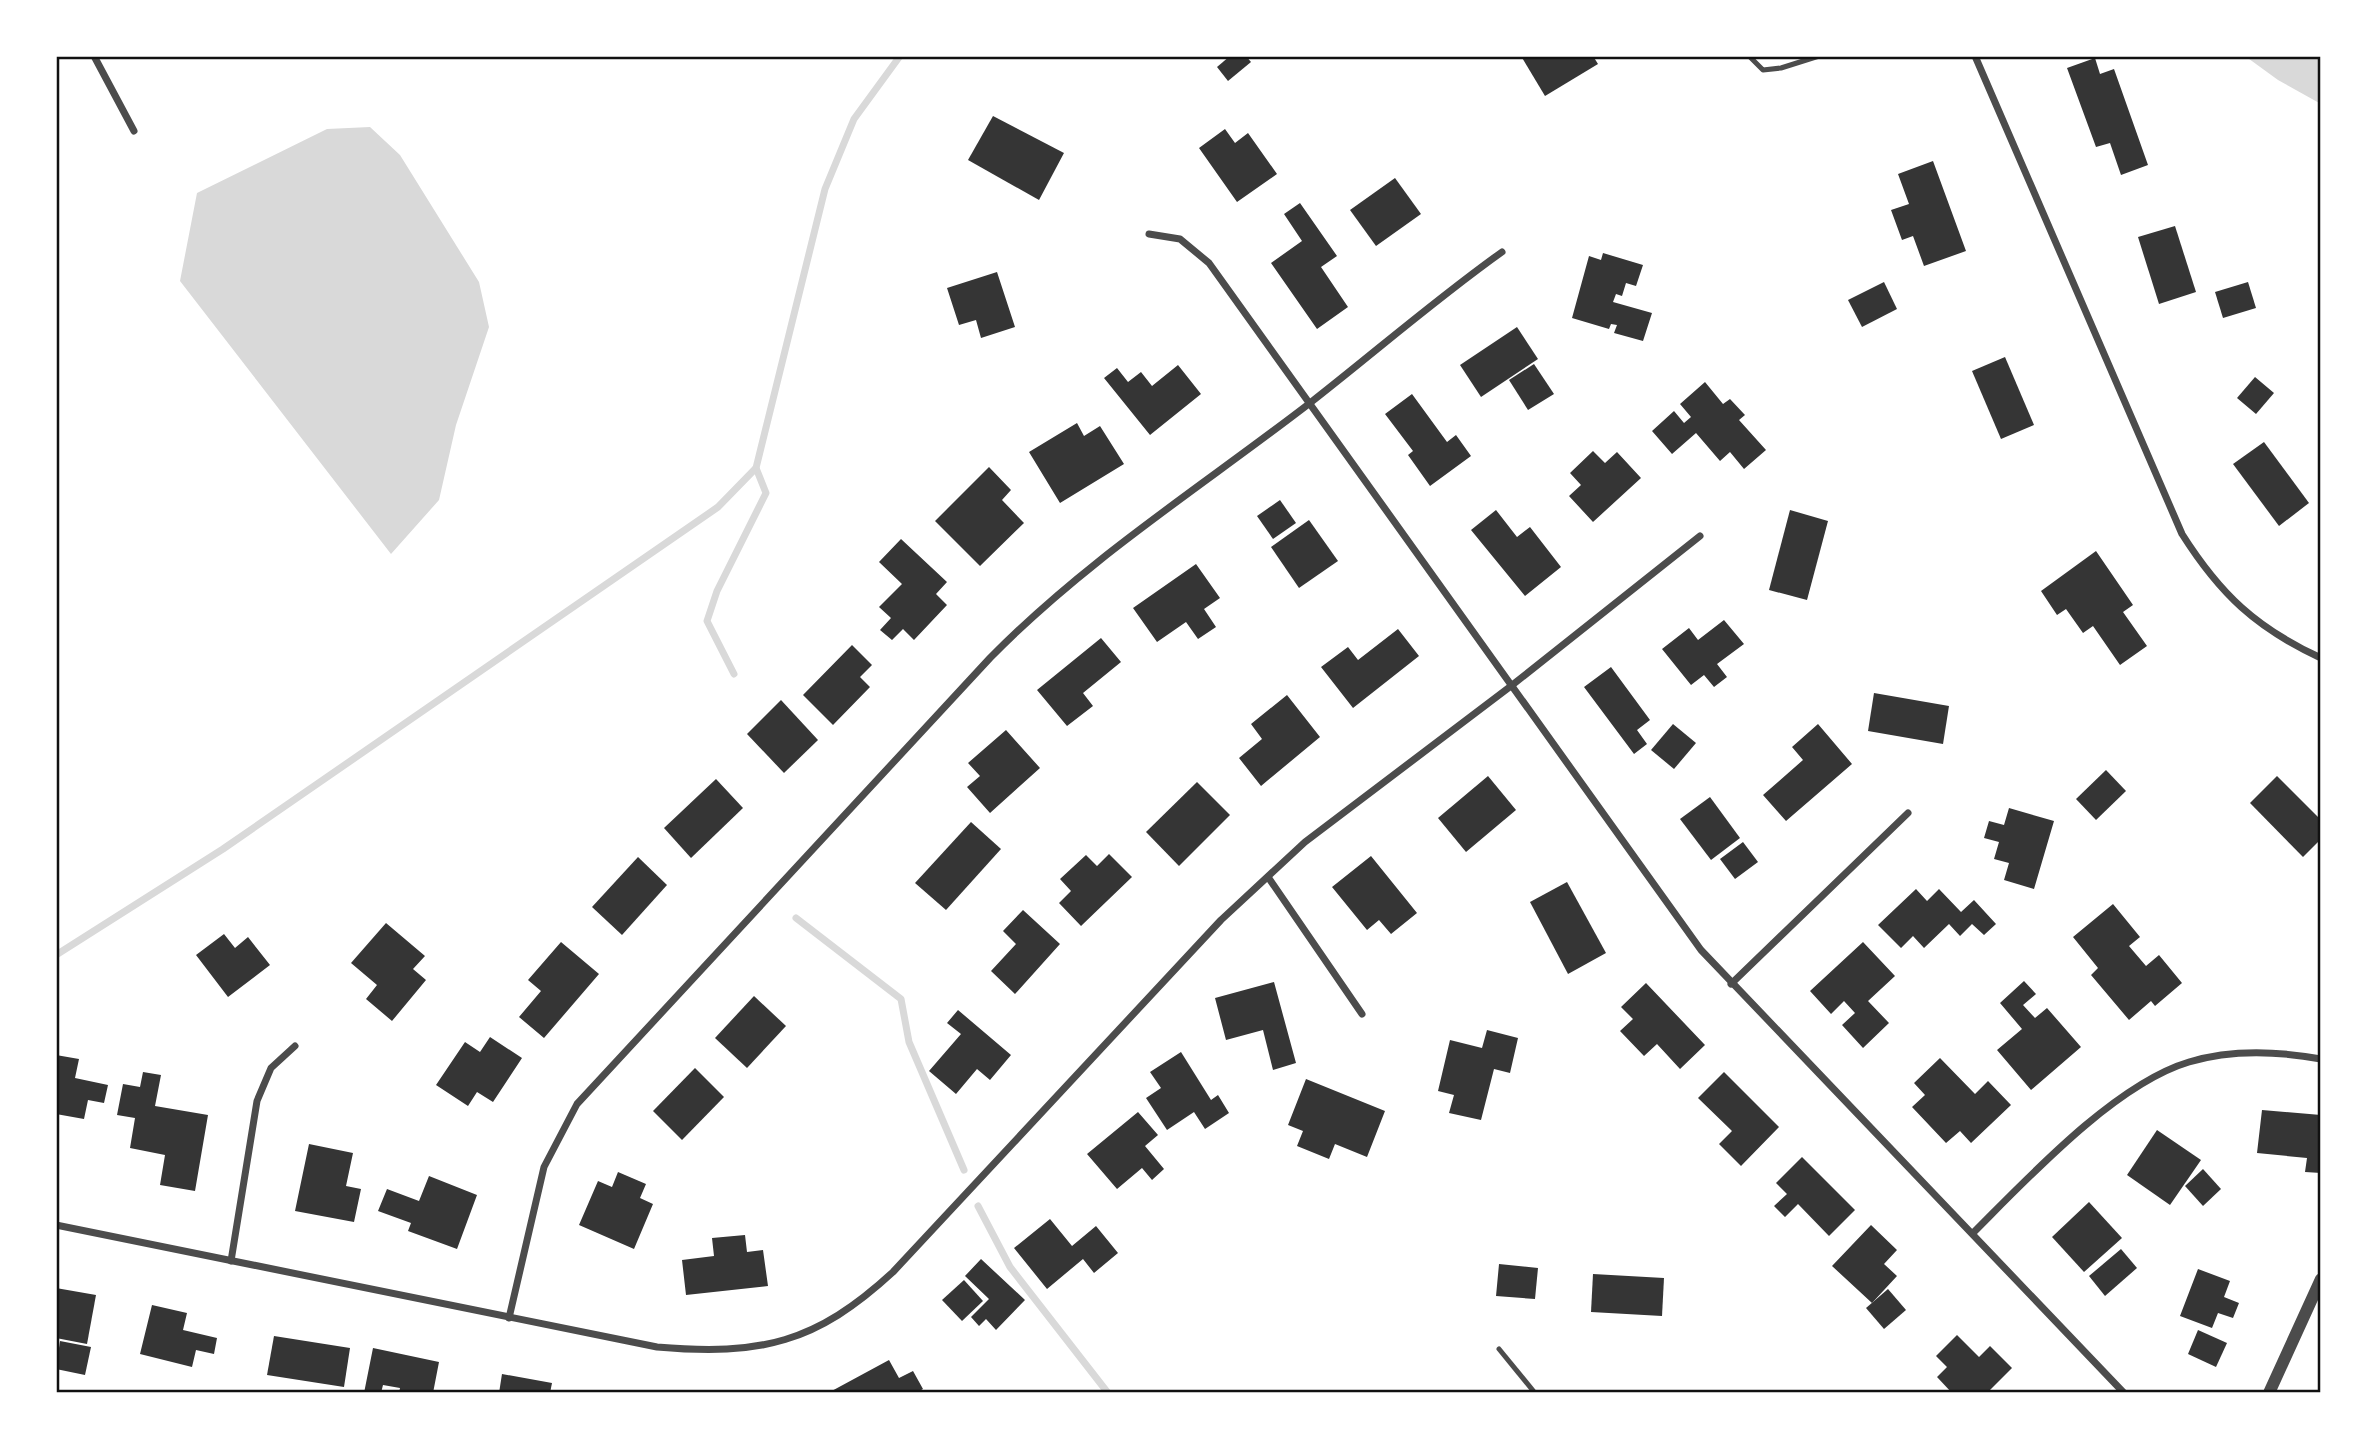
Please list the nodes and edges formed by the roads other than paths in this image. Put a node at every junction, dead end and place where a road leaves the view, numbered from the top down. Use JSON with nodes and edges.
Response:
{"nodes":[{"id":1,"x":94,"y":56,"type":"edge"},
{"id":2,"x":1749,"y":56,"type":"edge"},
{"id":3,"x":1819,"y":56,"type":"edge"},
{"id":4,"x":1975,"y":56,"type":"edge"},
{"id":5,"x":134,"y":131,"type":"dead end"},
{"id":6,"x":1149,"y":234,"type":"dead end"},
{"id":7,"x":1502,"y":252,"type":"dead end"},
{"id":8,"x":1310,"y":403,"type":"junction"},
{"id":9,"x":1700,"y":536,"type":"dead end"},
{"id":10,"x":2321,"y":658,"type":"edge"},
{"id":11,"x":1511,"y":686,"type":"junction"},
{"id":12,"x":1908,"y":813,"type":"dead end"},
{"id":13,"x":1268,"y":877,"type":"junction"},
{"id":14,"x":1731,"y":984,"type":"junction"},
{"id":15,"x":1362,"y":1014,"type":"dead end"},
{"id":16,"x":295,"y":1046,"type":"dead end"},
{"id":17,"x":2321,"y":1059,"type":"edge"},
{"id":18,"x":56,"y":1225,"type":"edge"},
{"id":19,"x":1973,"y":1233,"type":"junction"},
{"id":20,"x":231,"y":1261,"type":"junction"},
{"id":21,"x":2321,"y":1279,"type":"edge"},
{"id":22,"x":509,"y":1318,"type":"junction"},
{"id":23,"x":1499,"y":1349,"type":"dead end"},
{"id":24,"x":1535,"y":1393,"type":"edge"},
{"id":25,"x":2124,"y":1393,"type":"edge"},
{"id":26,"x":2269,"y":1393,"type":"edge"}],
"edges":[{"from":1,"to":5,"type":"street"},
{"from":2,"to":3,"type":"lane"},
{"from":4,"to":10,"type":"street"},
{"from":6,"to":8,"type":"street"},
{"from":7,"to":8,"type":"street"},
{"from":8,"to":11,"type":"street"},
{"from":8,"to":22,"type":"street"},
{"from":9,"to":11,"type":"street"},
{"from":11,"to":13,"type":"street"},
{"from":11,"to":14,"type":"street"},
{"from":12,"to":14,"type":"street"},
{"from":13,"to":15,"type":"street"},
{"from":13,"to":22,"type":"street"},
{"from":14,"to":19,"type":"street"},
{"from":16,"to":20,"type":"street"},
{"from":17,"to":19,"type":"street"},
{"from":18,"to":20,"type":"street"},
{"from":19,"to":25,"type":"street"},
{"from":20,"to":22,"type":"street"},
{"from":21,"to":26,"type":"street"},
{"from":23,"to":24,"type":"lane"}]}
